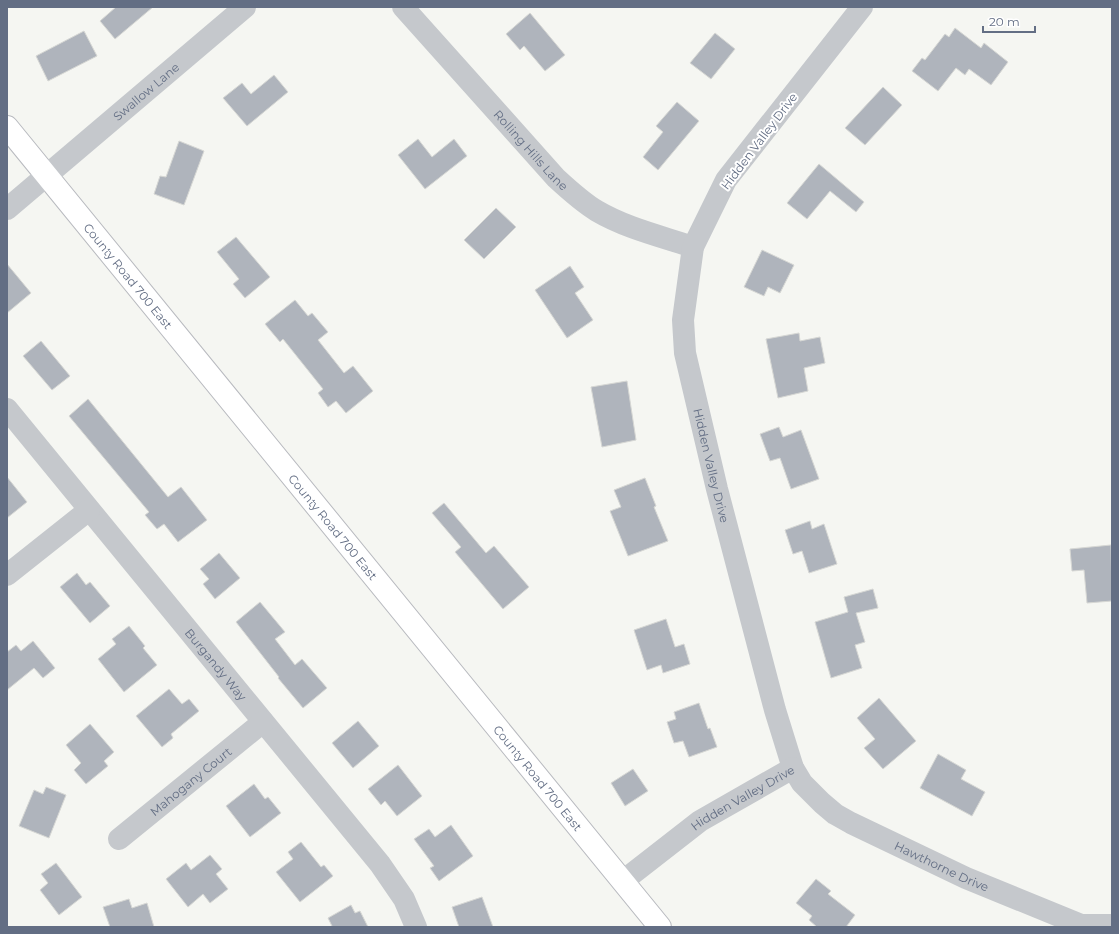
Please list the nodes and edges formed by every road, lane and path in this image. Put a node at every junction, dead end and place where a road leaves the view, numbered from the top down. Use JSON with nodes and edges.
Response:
{"nodes":[{"id":1,"x":245,"y":7,"type":"edge"},
{"id":2,"x":403,"y":7,"type":"edge"},
{"id":3,"x":862,"y":7,"type":"edge"},
{"id":4,"x":7,"y":127,"type":"edge"},
{"id":5,"x":47,"y":176,"type":"junction"},
{"id":6,"x":7,"y":209,"type":"edge"},
{"id":7,"x":692,"y":247,"type":"junction"},
{"id":8,"x":7,"y":409,"type":"edge"},
{"id":9,"x":89,"y":510,"type":"junction"},
{"id":10,"x":7,"y":575,"type":"edge"},
{"id":11,"x":263,"y":722,"type":"junction"},
{"id":12,"x":793,"y":768,"type":"junction"},
{"id":13,"x":119,"y":839,"type":"dead end"},
{"id":14,"x":623,"y":880,"type":"junction"},
{"id":15,"x":1112,"y":925,"type":"edge"},
{"id":16,"x":416,"y":927,"type":"edge"},
{"id":17,"x":660,"y":927,"type":"edge"}],
"edges":[{"from":1,"to":5,"type":"street","name":"Swallow Lane"},
{"from":2,"to":7,"type":"street","name":"Rolling Hills Lane"},
{"from":3,"to":7,"type":"street","name":"Hidden Valley Drive"},
{"from":4,"to":5,"type":"main road","name":"County Road 700 East"},
{"from":5,"to":6,"type":"street","name":"Swallow Lane"},
{"from":5,"to":14,"type":"main road","name":"County Road 700 East"},
{"from":7,"to":12,"type":"street","name":"Hidden Valley Drive"},
{"from":8,"to":9,"type":"street","name":"Burgandy Way"},
{"from":9,"to":10,"type":"street"},
{"from":9,"to":11,"type":"street","name":"Burgandy Way"},
{"from":11,"to":13,"type":"street","name":"Mahogany Court"},
{"from":11,"to":16,"type":"street","name":"Burgandy Way"},
{"from":12,"to":14,"type":"street","name":"Hidden Valley Drive"},
{"from":12,"to":15,"type":"street","name":"Hawthorne Drive"},
{"from":14,"to":17,"type":"main road","name":"County Road 700 East"}]}
